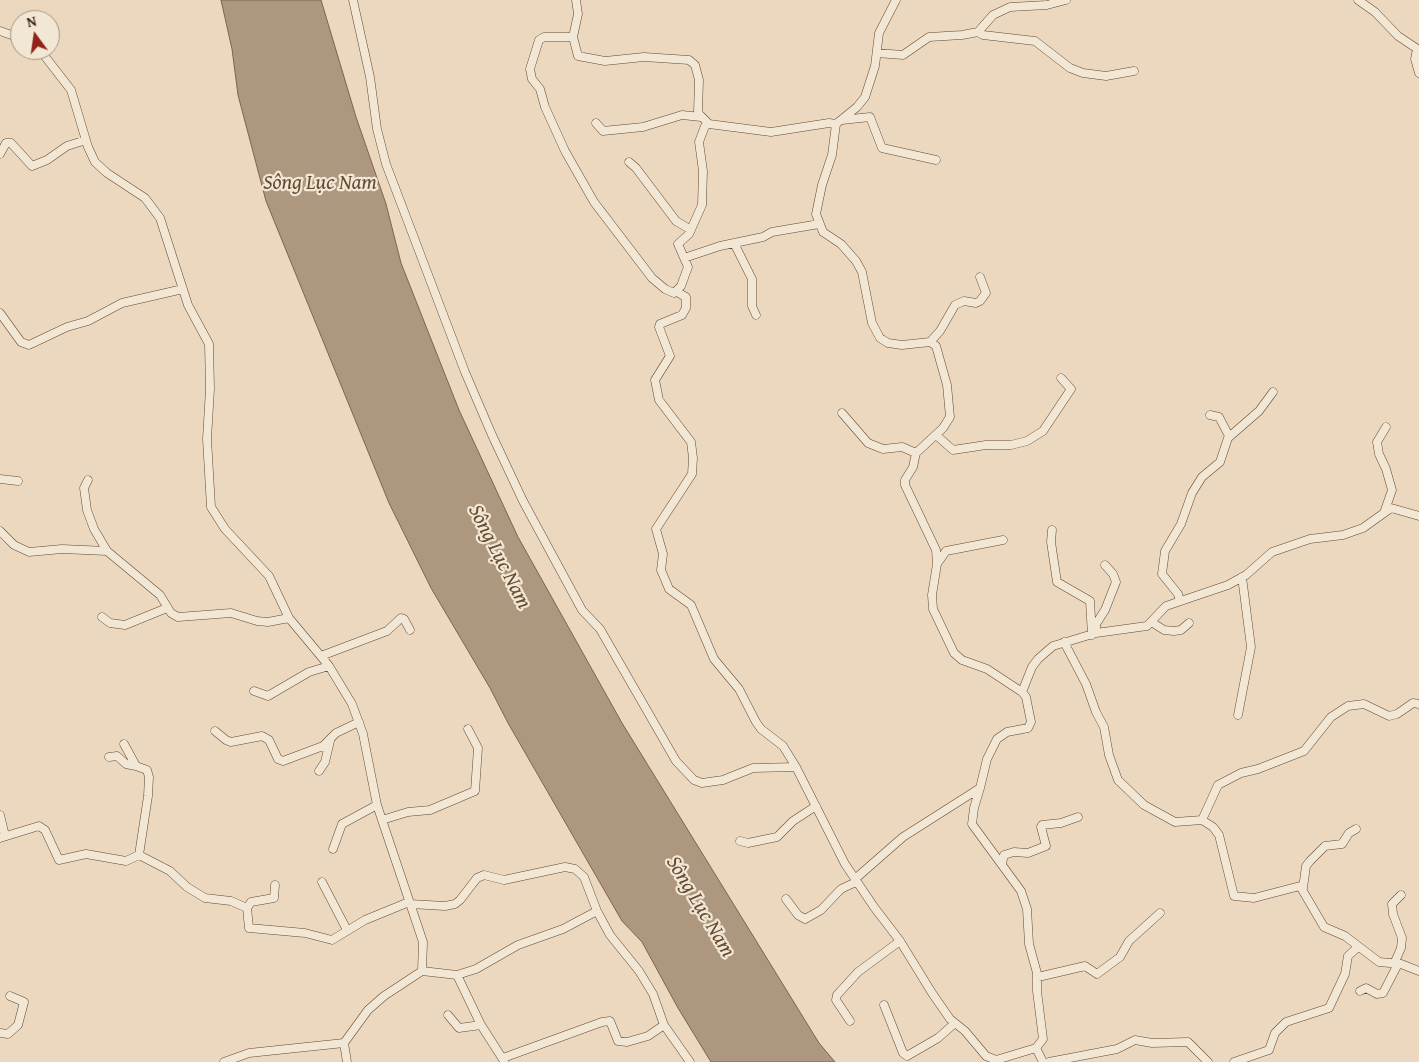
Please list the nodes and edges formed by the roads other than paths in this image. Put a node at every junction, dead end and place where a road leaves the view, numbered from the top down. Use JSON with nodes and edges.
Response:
{"nodes":[{"id":1,"x":353,"y":0,"type":"edge"},
{"id":2,"x":576,"y":0,"type":"edge"},
{"id":3,"x":896,"y":0,"type":"edge"},
{"id":4,"x":1066,"y":0,"type":"edge"},
{"id":5,"x":1358,"y":0,"type":"edge"},
{"id":6,"x":978,"y":32,"type":"junction"},
{"id":7,"x":573,"y":37,"type":"junction"},
{"id":8,"x":1418,"y":49,"type":"edge"},
{"id":9,"x":877,"y":53,"type":"junction"},
{"id":10,"x":48,"y":60,"type":"edge"},
{"id":11,"x":1134,"y":71,"type":"dead end"},
{"id":12,"x":1419,"y":73,"type":"edge"},
{"id":13,"x":701,"y":117,"type":"junction"},
{"id":14,"x":839,"y":122,"type":"junction"},
{"id":15,"x":596,"y":123,"type":"dead end"},
{"id":16,"x":710,"y":124,"type":"junction"},
{"id":17,"x":86,"y":140,"type":"junction"},
{"id":18,"x":0,"y":154,"type":"edge"},
{"id":19,"x":936,"y":160,"type":"dead end"},
{"id":20,"x":629,"y":162,"type":"dead end"},
{"id":21,"x":819,"y":224,"type":"junction"},
{"id":22,"x":691,"y":230,"type":"junction"},
{"id":23,"x":734,"y":243,"type":"junction"},
{"id":24,"x":684,"y":258,"type":"junction"},
{"id":25,"x":980,"y":277,"type":"dead end"},
{"id":26,"x":184,"y":289,"type":"junction"},
{"id":27,"x":677,"y":292,"type":"junction"},
{"id":28,"x":0,"y":313,"type":"edge"},
{"id":29,"x":756,"y":315,"type":"dead end"},
{"id":30,"x":930,"y":342,"type":"junction"},
{"id":31,"x":1061,"y":378,"type":"dead end"},
{"id":32,"x":1272,"y":392,"type":"dead end"},
{"id":33,"x":842,"y":413,"type":"dead end"},
{"id":34,"x":1210,"y":415,"type":"dead end"},
{"id":35,"x":1386,"y":427,"type":"dead end"},
{"id":36,"x":936,"y":435,"type":"junction"},
{"id":37,"x":1229,"y":436,"type":"junction"},
{"id":38,"x":916,"y":453,"type":"junction"},
{"id":39,"x":0,"y":480,"type":"edge"},
{"id":40,"x":88,"y":480,"type":"dead end"},
{"id":41,"x":18,"y":481,"type":"dead end"},
{"id":42,"x":1384,"y":513,"type":"junction"},
{"id":43,"x":1419,"y":516,"type":"edge"},
{"id":44,"x":1052,"y":530,"type":"dead end"},
{"id":45,"x":0,"y":531,"type":"edge"},
{"id":46,"x":1003,"y":540,"type":"dead end"},
{"id":47,"x":107,"y":551,"type":"junction"},
{"id":48,"x":937,"y":564,"type":"junction"},
{"id":49,"x":1105,"y":565,"type":"dead end"},
{"id":50,"x":1242,"y":577,"type":"junction"},
{"id":51,"x":1180,"y":601,"type":"junction"},
{"id":52,"x":167,"y":608,"type":"junction"},
{"id":53,"x":102,"y":617,"type":"dead end"},
{"id":54,"x":289,"y":618,"type":"junction"},
{"id":55,"x":1153,"y":623,"type":"junction"},
{"id":56,"x":1189,"y":624,"type":"dead end"},
{"id":57,"x":410,"y":630,"type":"dead end"},
{"id":58,"x":1094,"y":634,"type":"junction"},
{"id":59,"x":1064,"y":642,"type":"junction"},
{"id":60,"x":321,"y":656,"type":"junction"},
{"id":61,"x":329,"y":666,"type":"junction"},
{"id":62,"x":254,"y":691,"type":"dead end"},
{"id":63,"x":1022,"y":692,"type":"junction"},
{"id":64,"x":1419,"y":704,"type":"edge"},
{"id":65,"x":1238,"y":715,"type":"dead end"},
{"id":66,"x":359,"y":722,"type":"junction"},
{"id":67,"x":468,"y":729,"type":"dead end"},
{"id":68,"x":215,"y":731,"type":"dead end"},
{"id":69,"x":330,"y":739,"type":"junction"},
{"id":70,"x":124,"y":744,"type":"dead end"},
{"id":71,"x":109,"y":757,"type":"dead end"},
{"id":72,"x":136,"y":766,"type":"junction"},
{"id":73,"x":796,"y":767,"type":"junction"},
{"id":74,"x":319,"y":771,"type":"dead end"},
{"id":75,"x":980,"y":788,"type":"junction"},
{"id":76,"x":377,"y":805,"type":"junction"},
{"id":77,"x":816,"y":806,"type":"junction"},
{"id":78,"x":0,"y":815,"type":"edge"},
{"id":79,"x":1078,"y":817,"type":"dead end"},
{"id":80,"x":382,"y":820,"type":"junction"},
{"id":81,"x":1202,"y":820,"type":"junction"},
{"id":82,"x":1356,"y":829,"type":"dead end"},
{"id":83,"x":2,"y":837,"type":"edge"},
{"id":84,"x":740,"y":842,"type":"dead end"},
{"id":85,"x":333,"y":849,"type":"dead end"},
{"id":86,"x":139,"y":855,"type":"junction"},
{"id":87,"x":1002,"y":863,"type":"junction"},
{"id":88,"x":856,"y":880,"type":"junction"},
{"id":89,"x":322,"y":882,"type":"dead end"},
{"id":90,"x":275,"y":885,"type":"dead end"},
{"id":91,"x":1303,"y":888,"type":"junction"},
{"id":92,"x":1401,"y":895,"type":"dead end"},
{"id":93,"x":786,"y":898,"type":"dead end"},
{"id":94,"x":409,"y":903,"type":"junction"},
{"id":95,"x":247,"y":908,"type":"junction"},
{"id":96,"x":597,"y":911,"type":"junction"},
{"id":97,"x":1160,"y":913,"type":"dead end"},
{"id":98,"x":347,"y":930,"type":"junction"},
{"id":99,"x":900,"y":941,"type":"junction"},
{"id":100,"x":1358,"y":948,"type":"junction"},
{"id":101,"x":1396,"y":964,"type":"junction"},
{"id":102,"x":1419,"y":971,"type":"edge"},
{"id":103,"x":422,"y":972,"type":"junction"},
{"id":104,"x":457,"y":975,"type":"junction"},
{"id":105,"x":1038,"y":977,"type":"junction"},
{"id":106,"x":1360,"y":991,"type":"dead end"},
{"id":107,"x":10,"y":996,"type":"dead end"},
{"id":108,"x":884,"y":1005,"type":"dead end"},
{"id":109,"x":448,"y":1015,"type":"dead end"},
{"id":110,"x":850,"y":1021,"type":"dead end"},
{"id":111,"x":955,"y":1023,"type":"junction"},
{"id":112,"x":481,"y":1025,"type":"junction"},
{"id":113,"x":664,"y":1025,"type":"junction"},
{"id":114,"x":0,"y":1033,"type":"edge"},
{"id":115,"x":344,"y":1043,"type":"junction"},
{"id":116,"x":1036,"y":1048,"type":"junction"},
{"id":117,"x":913,"y":1059,"type":"edge"},
{"id":118,"x":504,"y":1060,"type":"edge"},
{"id":119,"x":997,"y":1061,"type":"edge"},
{"id":120,"x":224,"y":1062,"type":"edge"},
{"id":121,"x":347,"y":1062,"type":"edge"},
{"id":122,"x":690,"y":1062,"type":"edge"},
{"id":123,"x":1043,"y":1062,"type":"edge"},
{"id":124,"x":1049,"y":1062,"type":"edge"},
{"id":125,"x":1208,"y":1062,"type":"edge"},
{"id":126,"x":1234,"y":1062,"type":"edge"}],
"edges":[{"from":1,"to":73,"type":"street"},
{"from":2,"to":7,"type":"street"},
{"from":3,"to":9,"type":"street"},
{"from":4,"to":6,"type":"street"},
{"from":5,"to":8,"type":"street"},
{"from":6,"to":9,"type":"street"},
{"from":6,"to":11,"type":"street"},
{"from":7,"to":13,"type":"street"},
{"from":7,"to":27,"type":"street"},
{"from":8,"to":12,"type":"street"},
{"from":9,"to":14,"type":"street"},
{"from":10,"to":17,"type":"street"},
{"from":13,"to":15,"type":"street"},
{"from":13,"to":16,"type":"street"},
{"from":14,"to":16,"type":"street"},
{"from":14,"to":19,"type":"street"},
{"from":14,"to":21,"type":"street"},
{"from":16,"to":22,"type":"street"},
{"from":17,"to":18,"type":"street"},
{"from":17,"to":26,"type":"street"},
{"from":20,"to":22,"type":"street"},
{"from":21,"to":23,"type":"street"},
{"from":21,"to":30,"type":"street"},
{"from":22,"to":24,"type":"street"},
{"from":23,"to":24,"type":"street"},
{"from":23,"to":29,"type":"street"},
{"from":24,"to":27,"type":"street"},
{"from":25,"to":30,"type":"street"},
{"from":26,"to":28,"type":"street"},
{"from":26,"to":54,"type":"street"},
{"from":27,"to":73,"type":"street"},
{"from":30,"to":36,"type":"street"},
{"from":31,"to":36,"type":"street"},
{"from":32,"to":37,"type":"street"},
{"from":33,"to":38,"type":"street"},
{"from":34,"to":37,"type":"street"},
{"from":35,"to":42,"type":"street"},
{"from":36,"to":38,"type":"street"},
{"from":37,"to":51,"type":"street"},
{"from":38,"to":48,"type":"street"},
{"from":39,"to":41,"type":"street"},
{"from":40,"to":47,"type":"street"},
{"from":42,"to":43,"type":"street"},
{"from":42,"to":50,"type":"street"},
{"from":44,"to":58,"type":"street"},
{"from":45,"to":47,"type":"street"},
{"from":46,"to":48,"type":"street"},
{"from":47,"to":52,"type":"street"},
{"from":48,"to":63,"type":"street"},
{"from":49,"to":58,"type":"street"},
{"from":50,"to":51,"type":"street"},
{"from":50,"to":65,"type":"street"},
{"from":51,"to":55,"type":"street"},
{"from":52,"to":53,"type":"street"},
{"from":52,"to":54,"type":"street"},
{"from":54,"to":60,"type":"street"},
{"from":55,"to":56,"type":"street"},
{"from":55,"to":58,"type":"street"},
{"from":57,"to":60,"type":"street"},
{"from":58,"to":59,"type":"street"},
{"from":59,"to":63,"type":"street"},
{"from":59,"to":81,"type":"street"},
{"from":60,"to":61,"type":"street"},
{"from":61,"to":62,"type":"street"},
{"from":61,"to":66,"type":"street"},
{"from":63,"to":75,"type":"street"},
{"from":64,"to":81,"type":"street"},
{"from":66,"to":69,"type":"street"},
{"from":66,"to":76,"type":"street"},
{"from":67,"to":80,"type":"street"},
{"from":68,"to":69,"type":"street"},
{"from":69,"to":74,"type":"street"},
{"from":70,"to":72,"type":"street"},
{"from":71,"to":72,"type":"street"},
{"from":72,"to":86,"type":"street"},
{"from":73,"to":77,"type":"street"},
{"from":75,"to":87,"type":"street"},
{"from":75,"to":88,"type":"street"},
{"from":76,"to":80,"type":"street"},
{"from":76,"to":85,"type":"street"},
{"from":77,"to":84,"type":"street"},
{"from":77,"to":88,"type":"street"},
{"from":78,"to":83,"type":"street"},
{"from":79,"to":87,"type":"street"},
{"from":80,"to":94,"type":"street"},
{"from":81,"to":91,"type":"street"},
{"from":82,"to":91,"type":"street"},
{"from":83,"to":86,"type":"street"},
{"from":86,"to":95,"type":"street"},
{"from":87,"to":105,"type":"street"},
{"from":88,"to":93,"type":"street"},
{"from":88,"to":99,"type":"street"},
{"from":89,"to":98,"type":"street"},
{"from":90,"to":95,"type":"street"},
{"from":91,"to":100,"type":"street"},
{"from":92,"to":101,"type":"street"},
{"from":94,"to":96,"type":"street"},
{"from":94,"to":98,"type":"street"},
{"from":94,"to":103,"type":"street"},
{"from":95,"to":98,"type":"street"},
{"from":96,"to":104,"type":"street"},
{"from":96,"to":113,"type":"street"},
{"from":97,"to":105,"type":"street"},
{"from":99,"to":110,"type":"street"},
{"from":99,"to":111,"type":"street"},
{"from":100,"to":101,"type":"street"},
{"from":100,"to":126,"type":"street"},
{"from":101,"to":102,"type":"street"},
{"from":101,"to":106,"type":"street"},
{"from":103,"to":104,"type":"street"},
{"from":103,"to":115,"type":"street"},
{"from":104,"to":112,"type":"street"},
{"from":105,"to":116,"type":"street"},
{"from":107,"to":114,"type":"street"},
{"from":108,"to":117,"type":"street"},
{"from":109,"to":112,"type":"street"},
{"from":111,"to":117,"type":"street"},
{"from":111,"to":119,"type":"street"},
{"from":112,"to":118,"type":"street"},
{"from":113,"to":118,"type":"street"},
{"from":113,"to":122,"type":"street"},
{"from":115,"to":120,"type":"street"},
{"from":115,"to":121,"type":"street"},
{"from":116,"to":119,"type":"street"},
{"from":116,"to":123,"type":"street"},
{"from":124,"to":125,"type":"street"}]}
